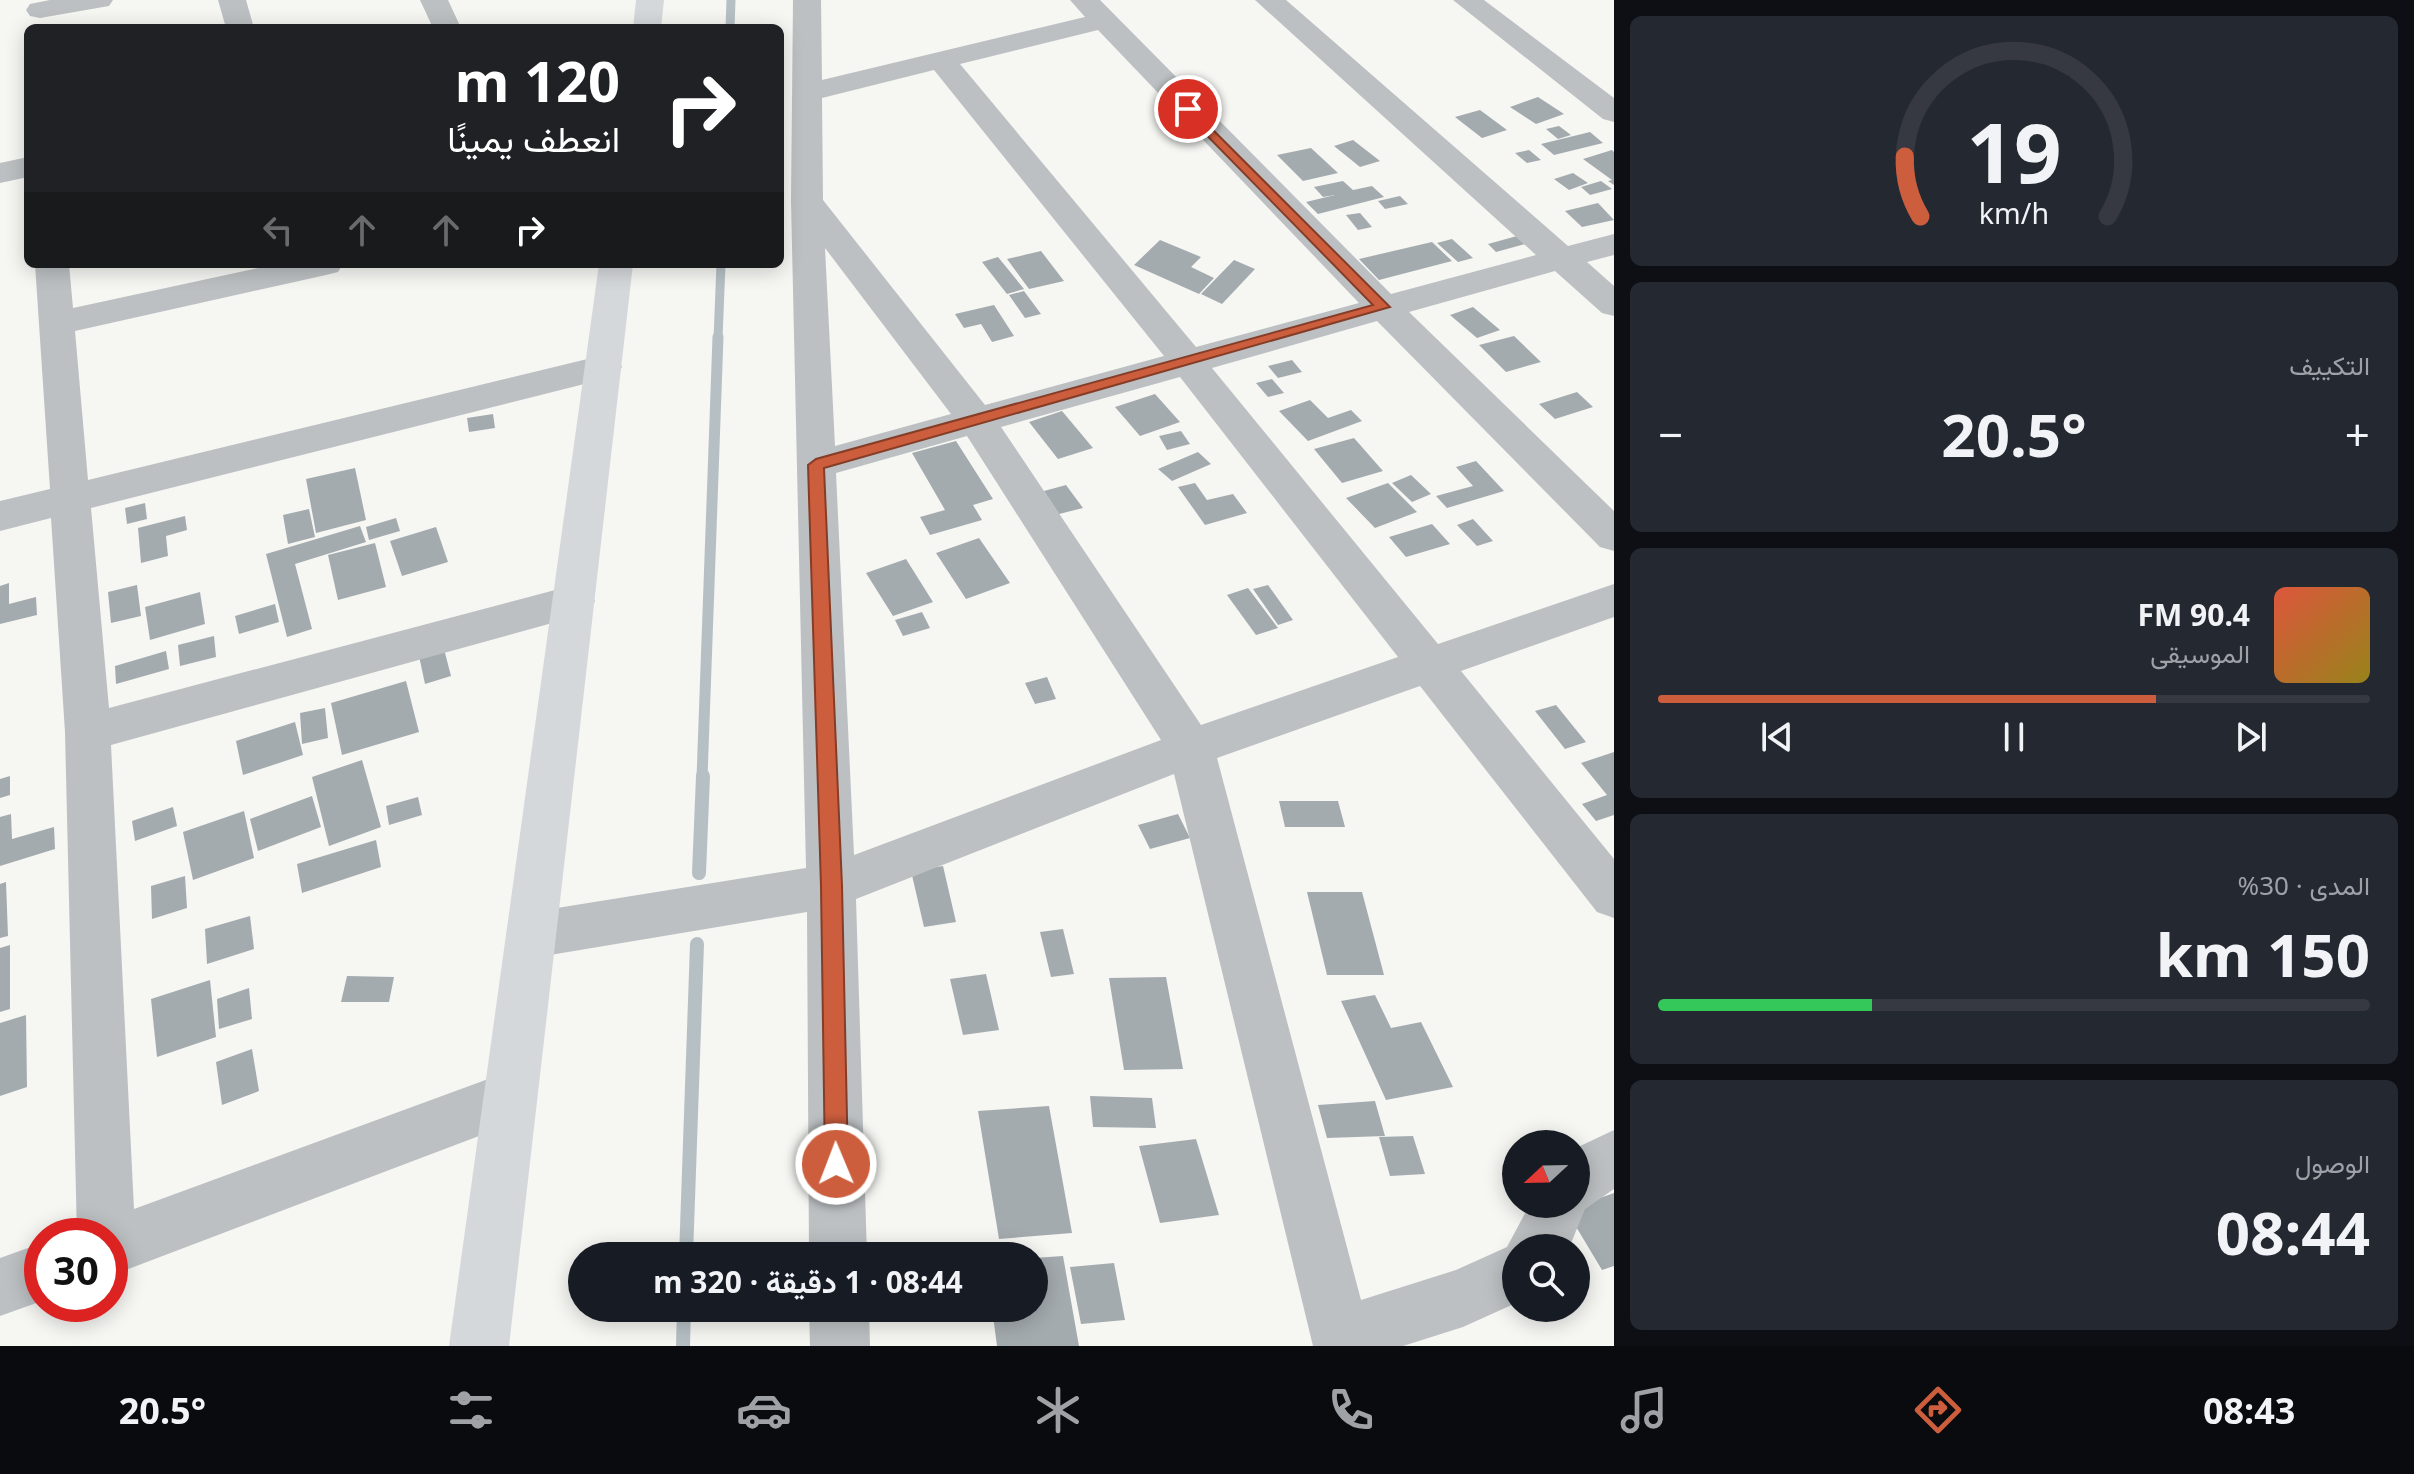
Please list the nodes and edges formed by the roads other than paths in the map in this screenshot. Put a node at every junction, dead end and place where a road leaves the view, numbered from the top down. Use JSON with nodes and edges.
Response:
{"nodes":[{"id":1,"x":99,"y":0,"type":"edge"},
{"id":2,"x":232,"y":0,"type":"edge"},
{"id":3,"x":434,"y":0,"type":"edge"},
{"id":4,"x":650,"y":0,"type":"edge"},
{"id":5,"x":807,"y":0,"type":"edge"},
{"id":6,"x":1269,"y":0,"type":"edge"},
{"id":7,"x":1467,"y":0,"type":"edge"},
{"id":8,"x":1093,"y":10,"type":"edge"},
{"id":9,"x":40,"y":13,"type":"edge"},
{"id":10,"x":239,"y":24,"type":"edge"},
{"id":11,"x":445,"y":24,"type":"edge"},
{"id":12,"x":647,"y":24,"type":"edge"},
{"id":13,"x":942,"y":61,"type":"junction"},
{"id":14,"x":809,"y":92,"type":"junction"},
{"id":15,"x":1614,"y":113,"type":"edge"},
{"id":16,"x":24,"y":168,"type":"edge"},
{"id":17,"x":0,"y":173,"type":"edge"},
{"id":18,"x":807,"y":201,"type":"junction"},
{"id":19,"x":1614,"y":244,"type":"edge"},
{"id":20,"x":1560,"y":259,"type":"junction"},
{"id":21,"x":52,"y":268,"type":"edge"},
{"id":22,"x":300,"y":268,"type":"edge"},
{"id":23,"x":616,"y":268,"type":"edge"},
{"id":24,"x":1614,"y":305,"type":"edge"},
{"id":25,"x":1383,"y":307,"type":"junction"},
{"id":26,"x":54,"y":324,"type":"junction"},
{"id":27,"x":1188,"y":362,"type":"junction"},
{"id":28,"x":604,"y":367,"type":"junction"},
{"id":29,"x":977,"y":421,"type":"junction"},
{"id":30,"x":816,"y":465,"type":"junction"},
{"id":31,"x":69,"y":500,"type":"junction"},
{"id":32,"x":0,"y":516,"type":"edge"},
{"id":33,"x":1614,"y":536,"type":"edge"},
{"id":34,"x":1614,"y":600,"type":"edge"},
{"id":35,"x":574,"y":601,"type":"junction"},
{"id":36,"x":1427,"y":666,"type":"junction"},
{"id":37,"x":88,"y":732,"type":"junction"},
{"id":38,"x":1191,"y":748,"type":"junction"},
{"id":39,"x":831,"y":886,"type":"junction"},
{"id":40,"x":1614,"y":896,"type":"edge"},
{"id":41,"x":532,"y":935,"type":"junction"},
{"id":42,"x":510,"y":1098,"type":"junction"},
{"id":43,"x":1614,"y":1158,"type":"edge"},
{"id":44,"x":1590,"y":1173,"type":"edge"},
{"id":45,"x":105,"y":1218,"type":"edge"},
{"id":46,"x":128,"y":1240,"type":"edge"},
{"id":47,"x":838,"y":1242,"type":"edge"},
{"id":48,"x":24,"y":1278,"type":"edge"},
{"id":49,"x":1502,"y":1279,"type":"edge"},
{"id":50,"x":0,"y":1287,"type":"edge"},
{"id":51,"x":839,"y":1322,"type":"edge"},
{"id":52,"x":1342,"y":1341,"type":"edge"},
{"id":53,"x":479,"y":1346,"type":"edge"},
{"id":54,"x":840,"y":1346,"type":"edge"}],
"edges":[{"from":1,"to":9,"type":"street"},
{"from":2,"to":10,"type":"street"},
{"from":3,"to":11,"type":"street"},
{"from":4,"to":12,"type":"main road"},
{"from":5,"to":14,"type":"street"},
{"from":6,"to":20,"type":"street"},
{"from":7,"to":15,"type":"street"},
{"from":8,"to":13,"type":"street"},
{"from":8,"to":25,"type":"street"},
{"from":13,"to":14,"type":"street"},
{"from":13,"to":27,"type":"street"},
{"from":14,"to":18,"type":"street"},
{"from":16,"to":17,"type":"street"},
{"from":18,"to":29,"type":"street"},
{"from":18,"to":30,"type":"street"},
{"from":19,"to":20,"type":"street"},
{"from":20,"to":24,"type":"street"},
{"from":20,"to":25,"type":"street"},
{"from":21,"to":26,"type":"street"},
{"from":22,"to":26,"type":"street"},
{"from":23,"to":28,"type":"main road"},
{"from":25,"to":27,"type":"street"},
{"from":25,"to":33,"type":"street"},
{"from":26,"to":31,"type":"street"},
{"from":27,"to":29,"type":"street"},
{"from":27,"to":36,"type":"street"},
{"from":28,"to":31,"type":"street"},
{"from":28,"to":35,"type":"main road"},
{"from":29,"to":30,"type":"street"},
{"from":29,"to":38,"type":"street"},
{"from":30,"to":39,"type":"street"},
{"from":31,"to":32,"type":"street"},
{"from":31,"to":37,"type":"street"},
{"from":34,"to":36,"type":"street"},
{"from":35,"to":37,"type":"street"},
{"from":35,"to":41,"type":"main road"},
{"from":36,"to":38,"type":"street"},
{"from":36,"to":40,"type":"street"},
{"from":37,"to":45,"type":"street"},
{"from":38,"to":39,"type":"street"},
{"from":38,"to":52,"type":"street"},
{"from":39,"to":41,"type":"street"},
{"from":39,"to":47,"type":"street"},
{"from":41,"to":42,"type":"main road"},
{"from":42,"to":46,"type":"street"},
{"from":42,"to":53,"type":"main road"},
{"from":43,"to":44,"type":"street"},
{"from":48,"to":50,"type":"street"},
{"from":49,"to":52,"type":"street"},
{"from":51,"to":54,"type":"street"}]}
